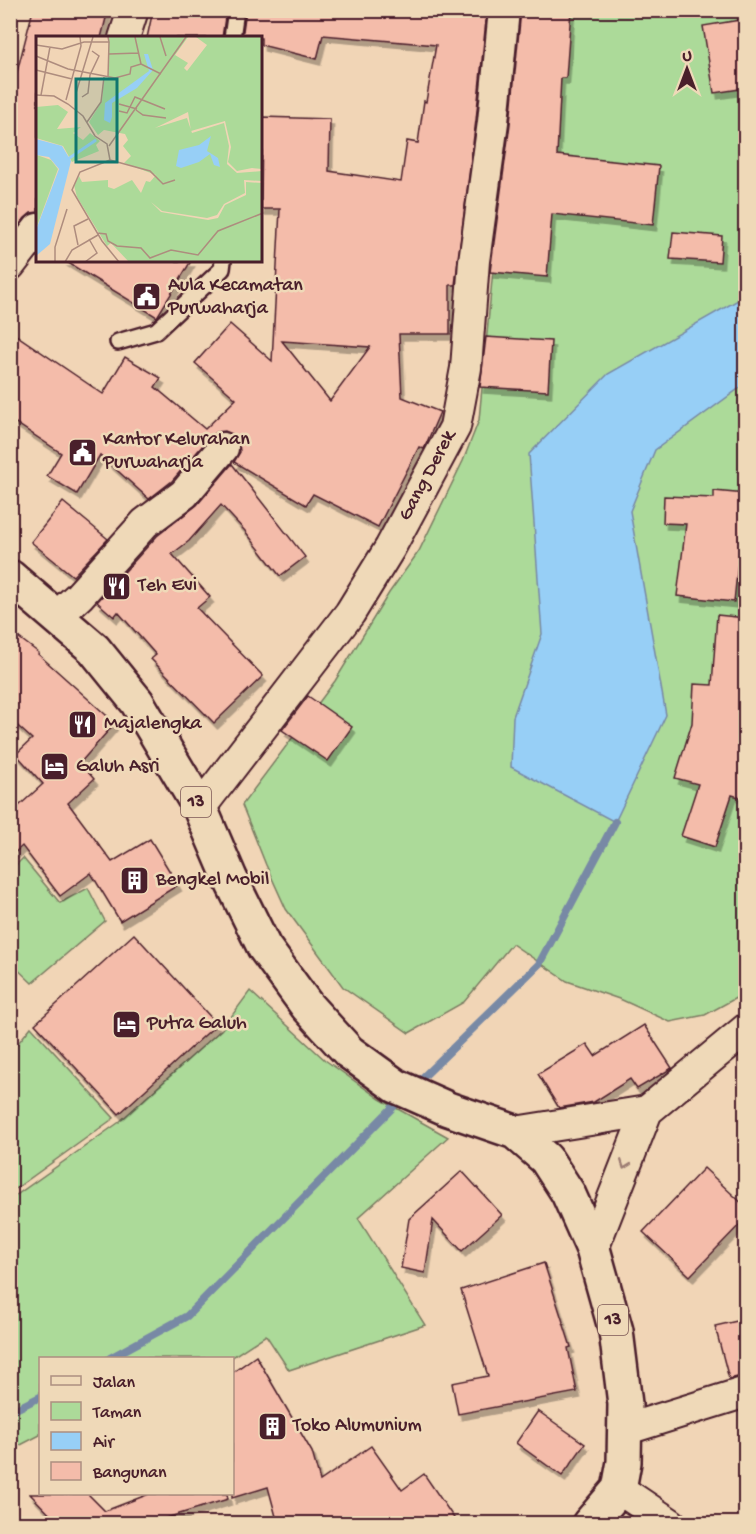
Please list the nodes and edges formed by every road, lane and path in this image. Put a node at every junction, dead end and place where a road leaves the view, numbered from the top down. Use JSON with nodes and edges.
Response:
{"nodes":[{"id":1,"x":133,"y":10,"type":"edge"},
{"id":2,"x":236,"y":10,"type":"edge"},
{"id":3,"x":504,"y":10,"type":"edge"},
{"id":4,"x":125,"y":36,"type":"edge"},
{"id":5,"x":232,"y":36,"type":"edge"},
{"id":6,"x":36,"y":232,"type":"edge"},
{"id":7,"x":223,"y":262,"type":"edge"},
{"id":8,"x":10,"y":265,"type":"edge"},
{"id":9,"x":118,"y":342,"type":"dead end"},
{"id":10,"x":222,"y":448,"type":"dead end"},
{"id":11,"x":10,"y":577,"type":"edge"},
{"id":12,"x":56,"y":617,"type":"junction"},
{"id":13,"x":200,"y":808,"type":"junction"},
{"id":14,"x":746,"y":1029,"type":"edge"},
{"id":15,"x":646,"y":1111,"type":"junction"},
{"id":16,"x":515,"y":1132,"type":"junction"},
{"id":17,"x":593,"y":1249,"type":"junction"},
{"id":18,"x":746,"y":1392,"type":"edge"},
{"id":19,"x":624,"y":1430,"type":"junction"},
{"id":20,"x":620,"y":1489,"type":"junction"},
{"id":21,"x":589,"y":1524,"type":"edge"},
{"id":22,"x":671,"y":1524,"type":"edge"}],
"edges":[{"from":1,"to":4,"type":"street"},
{"from":2,"to":5,"type":"lane"},
{"from":3,"to":13,"type":"street","name":"Gang Derek"},
{"from":6,"to":8,"type":"street"},
{"from":7,"to":9,"type":"lane"},
{"from":10,"to":12,"type":"street"},
{"from":11,"to":12,"type":"highway","number":"13"},
{"from":12,"to":13,"type":"highway","number":"13"},
{"from":13,"to":16,"type":"highway","number":"13"},
{"from":14,"to":15,"type":"street"},
{"from":15,"to":16,"type":"street"},
{"from":15,"to":17,"type":"street","one_way":true},
{"from":16,"to":17,"type":"highway","number":"13"},
{"from":17,"to":19,"type":"highway","number":"13"},
{"from":18,"to":19,"type":"street"},
{"from":19,"to":20,"type":"highway","number":"13"},
{"from":20,"to":21,"type":"highway"},
{"from":20,"to":22,"type":"street"}]}
